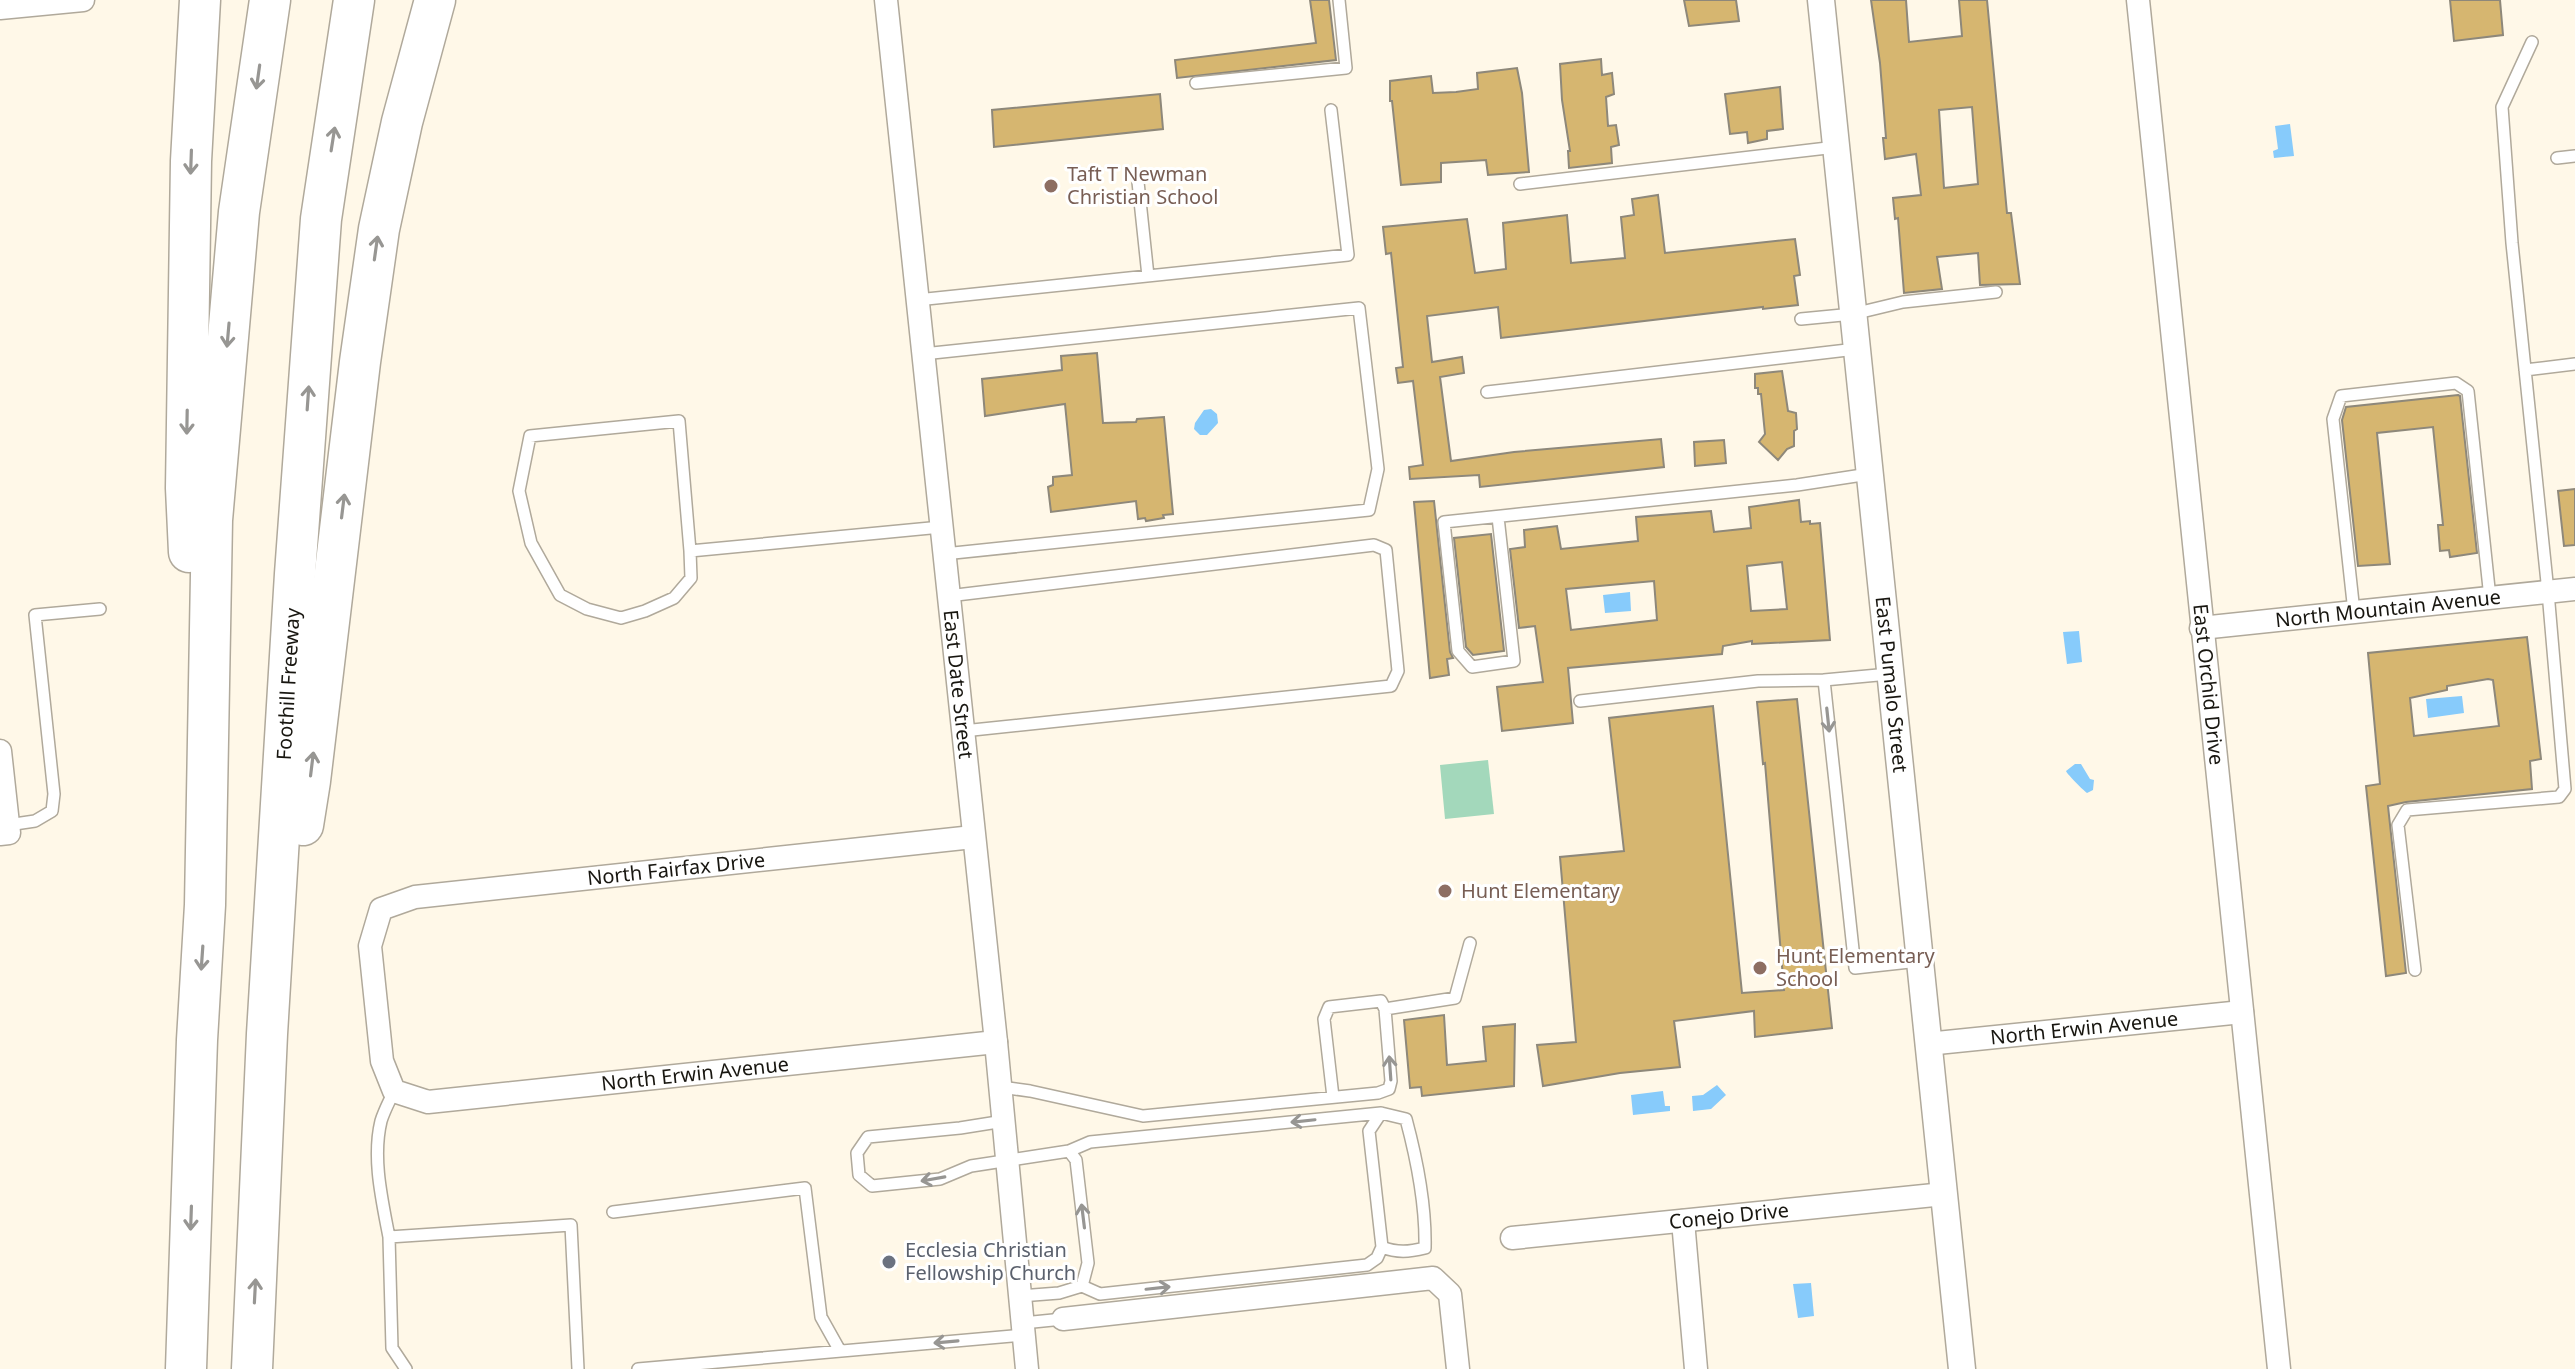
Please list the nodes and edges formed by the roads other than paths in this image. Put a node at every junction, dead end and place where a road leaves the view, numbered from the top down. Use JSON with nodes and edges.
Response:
{"nodes":[{"id":1,"x":83,"y":0,"type":"edge"},
{"id":2,"x":200,"y":0,"type":"edge"},
{"id":3,"x":270,"y":0,"type":"edge"},
{"id":4,"x":354,"y":0,"type":"edge"},
{"id":5,"x":435,"y":0,"type":"edge"},
{"id":6,"x":886,"y":0,"type":"edge"},
{"id":7,"x":1339,"y":0,"type":"edge"},
{"id":8,"x":1821,"y":0,"type":"edge"},
{"id":9,"x":2138,"y":0,"type":"edge"},
{"id":10,"x":0,"y":8,"type":"edge"},
{"id":11,"x":2532,"y":42,"type":"dead end"},
{"id":12,"x":1196,"y":83,"type":"dead end"},
{"id":13,"x":1331,"y":110,"type":"dead end"},
{"id":14,"x":1836,"y":147,"type":"junction"},
{"id":15,"x":2575,"y":156,"type":"edge"},
{"id":16,"x":2557,"y":158,"type":"dead end"},
{"id":17,"x":1138,"y":182,"type":"dead end"},
{"id":18,"x":1520,"y":184,"type":"dead end"},
{"id":19,"x":1148,"y":276,"type":"junction"},
{"id":20,"x":1996,"y":292,"type":"dead end"},
{"id":21,"x":917,"y":300,"type":"junction"},
{"id":22,"x":1853,"y":314,"type":"junction"},
{"id":23,"x":1801,"y":319,"type":"dead end"},
{"id":24,"x":1857,"y":349,"type":"junction"},
{"id":25,"x":923,"y":354,"type":"junction"},
{"id":26,"x":2575,"y":364,"type":"edge"},
{"id":27,"x":2525,"y":370,"type":"junction"},
{"id":28,"x":1487,"y":392,"type":"dead end"},
{"id":29,"x":1869,"y":474,"type":"junction"},
{"id":30,"x":1498,"y":517,"type":"junction"},
{"id":31,"x":941,"y":527,"type":"junction"},
{"id":32,"x":690,"y":551,"type":"junction"},
{"id":33,"x":944,"y":554,"type":"junction"},
{"id":34,"x":2575,"y":589,"type":"edge"},
{"id":35,"x":2548,"y":592,"type":"junction"},
{"id":36,"x":948,"y":596,"type":"junction"},
{"id":37,"x":2490,"y":598,"type":"junction"},
{"id":38,"x":100,"y":609,"type":"dead end"},
{"id":39,"x":2354,"y":612,"type":"junction"},
{"id":40,"x":2201,"y":628,"type":"junction"},
{"id":41,"x":1889,"y":674,"type":"junction"},
{"id":42,"x":1824,"y":680,"type":"junction"},
{"id":43,"x":1580,"y":701,"type":"dead end"},
{"id":44,"x":963,"y":731,"type":"junction"},
{"id":45,"x":0,"y":751,"type":"edge"},
{"id":46,"x":6,"y":830,"type":"edge"},
{"id":47,"x":973,"y":837,"type":"junction"},
{"id":48,"x":205,"y":905,"type":"junction"},
{"id":49,"x":1470,"y":943,"type":"dead end"},
{"id":50,"x":1919,"y":961,"type":"junction"},
{"id":51,"x":2415,"y":970,"type":"dead end"},
{"id":52,"x":1385,"y":1009,"type":"junction"},
{"id":53,"x":2242,"y":1012,"type":"junction"},
{"id":54,"x":267,"y":1034,"type":"junction"},
{"id":55,"x":996,"y":1042,"type":"junction"},
{"id":56,"x":1927,"y":1044,"type":"junction"},
{"id":57,"x":1001,"y":1087,"type":"junction"},
{"id":58,"x":394,"y":1091,"type":"junction"},
{"id":59,"x":1333,"y":1097,"type":"junction"},
{"id":60,"x":1381,"y":1113,"type":"junction"},
{"id":61,"x":1004,"y":1121,"type":"junction"},
{"id":62,"x":1069,"y":1151,"type":"junction"},
{"id":63,"x":1008,"y":1161,"type":"junction"},
{"id":64,"x":1944,"y":1194,"type":"junction"},
{"id":65,"x":613,"y":1212,"type":"dead end"},
{"id":66,"x":1683,"y":1221,"type":"junction"},
{"id":67,"x":389,"y":1237,"type":"junction"},
{"id":68,"x":1512,"y":1238,"type":"dead end"},
{"id":69,"x":1382,"y":1247,"type":"junction"},
{"id":70,"x":1082,"y":1286,"type":"junction"},
{"id":71,"x":1020,"y":1296,"type":"junction"},
{"id":72,"x":1063,"y":1319,"type":"joint"},
{"id":73,"x":1024,"y":1329,"type":"junction"},
{"id":74,"x":840,"y":1351,"type":"junction"},
{"id":75,"x":186,"y":1369,"type":"edge"},
{"id":76,"x":252,"y":1369,"type":"edge"},
{"id":77,"x":406,"y":1369,"type":"edge"},
{"id":78,"x":578,"y":1369,"type":"edge"},
{"id":79,"x":638,"y":1369,"type":"edge"},
{"id":80,"x":1027,"y":1369,"type":"edge"},
{"id":81,"x":1458,"y":1369,"type":"edge"},
{"id":82,"x":1696,"y":1369,"type":"edge"},
{"id":83,"x":1962,"y":1369,"type":"edge"},
{"id":84,"x":2279,"y":1369,"type":"edge"}],
"edges":[{"from":1,"to":10,"type":"street"},
{"from":2,"to":48,"type":"highway","one_way":true},
{"from":3,"to":48,"type":"highway","one_way":true},
{"from":54,"to":4,"type":"highway","name":"Foothill Freeway","one_way":true},
{"from":54,"to":5,"type":"highway","one_way":true},
{"from":6,"to":21,"type":"street","name":"East Date Street"},
{"from":7,"to":12,"type":"lane"},
{"from":8,"to":14,"type":"street","name":"East Pumalo Street"},
{"from":9,"to":40,"type":"street","name":"East Orchid Drive"},
{"from":11,"to":27,"type":"lane"},
{"from":13,"to":19,"type":"lane"},
{"from":14,"to":18,"type":"lane"},
{"from":14,"to":22,"type":"street","name":"East Pumalo Street"},
{"from":15,"to":16,"type":"lane"},
{"from":17,"to":19,"type":"lane"},
{"from":19,"to":21,"type":"lane"},
{"from":20,"to":22,"type":"lane"},
{"from":21,"to":25,"type":"street","name":"East Date Street"},
{"from":22,"to":23,"type":"lane"},
{"from":22,"to":24,"type":"street","name":"East Pumalo Street"},
{"from":24,"to":28,"type":"lane"},
{"from":24,"to":29,"type":"street","name":"East Pumalo Street"},
{"from":25,"to":31,"type":"street","name":"East Date Street"},
{"from":25,"to":33,"type":"lane"},
{"from":26,"to":27,"type":"lane"},
{"from":27,"to":35,"type":"lane"},
{"from":29,"to":30,"type":"lane"},
{"from":29,"to":41,"type":"street","name":"East Pumalo Street"},
{"from":30,"to":30,"type":"lane"},
{"from":31,"to":32,"type":"lane"},
{"from":31,"to":33,"type":"street","name":"East Date Street"},
{"from":32,"to":32,"type":"lane"},
{"from":33,"to":36,"type":"street","name":"East Date Street"},
{"from":34,"to":35,"type":"street","name":"North Mountain Avenue"},
{"from":35,"to":37,"type":"street","name":"North Mountain Avenue"},
{"from":35,"to":51,"type":"lane"},
{"from":36,"to":44,"type":"street","name":"East Date Street"},
{"from":36,"to":44,"type":"lane"},
{"from":37,"to":39,"type":"street","name":"North Mountain Avenue"},
{"from":37,"to":39,"type":"lane"},
{"from":38,"to":46,"type":"lane"},
{"from":39,"to":40,"type":"street","name":"North Mountain Avenue"},
{"from":40,"to":53,"type":"street","name":"East Orchid Drive"},
{"from":41,"to":42,"type":"lane"},
{"from":41,"to":50,"type":"street","name":"East Pumalo Street"},
{"from":42,"to":43,"type":"lane"},
{"from":42,"to":50,"type":"lane","one_way":true},
{"from":44,"to":47,"type":"street","name":"East Date Street"},
{"from":45,"to":46,"type":"street"},
{"from":47,"to":55,"type":"street","name":"East Date Street"},
{"from":47,"to":58,"type":"street","name":"North Fairfax Drive"},
{"from":48,"to":75,"type":"highway","one_way":true},
{"from":49,"to":52,"type":"lane"},
{"from":50,"to":56,"type":"street","name":"East Pumalo Street"},
{"from":59,"to":52,"type":"lane","one_way":true},
{"from":52,"to":59,"type":"lane"},
{"from":53,"to":56,"type":"street","name":"North Erwin Avenue"},
{"from":53,"to":84,"type":"street","name":"East Orchid Drive"},
{"from":76,"to":54,"type":"highway","name":"Foothill Freeway","one_way":true},
{"from":55,"to":57,"type":"street","name":"East Date Street"},
{"from":55,"to":58,"type":"street","name":"North Erwin Avenue"},
{"from":56,"to":64,"type":"street","name":"East Pumalo Street"},
{"from":57,"to":59,"type":"lane"},
{"from":57,"to":61,"type":"street","name":"East Date Street"},
{"from":58,"to":67,"type":"lane"},
{"from":60,"to":62,"type":"lane","one_way":true},
{"from":60,"to":69,"type":"lane"},
{"from":60,"to":69,"type":"lane"},
{"from":61,"to":63,"type":"street","name":"East Date Street"},
{"from":63,"to":61,"type":"lane","one_way":true},
{"from":62,"to":63,"type":"lane"},
{"from":70,"to":62,"type":"lane","one_way":true},
{"from":63,"to":71,"type":"street","name":"East Date Street"},
{"from":64,"to":66,"type":"street","name":"Conejo Drive"},
{"from":64,"to":83,"type":"street","name":"East Pumalo Street"},
{"from":65,"to":74,"type":"lane"},
{"from":66,"to":68,"type":"street","name":"Conejo Drive"},
{"from":66,"to":82,"type":"street"},
{"from":67,"to":77,"type":"lane"},
{"from":67,"to":78,"type":"lane"},
{"from":70,"to":69,"type":"lane","one_way":true},
{"from":70,"to":71,"type":"lane"},
{"from":71,"to":73,"type":"street","name":"East Date Street"},
{"from":72,"to":73,"type":"lane"},
{"from":72,"to":81,"type":"street"},
{"from":73,"to":74,"type":"lane","one_way":true},
{"from":73,"to":80,"type":"street","name":"East Date Street"},
{"from":74,"to":79,"type":"lane"}]}
